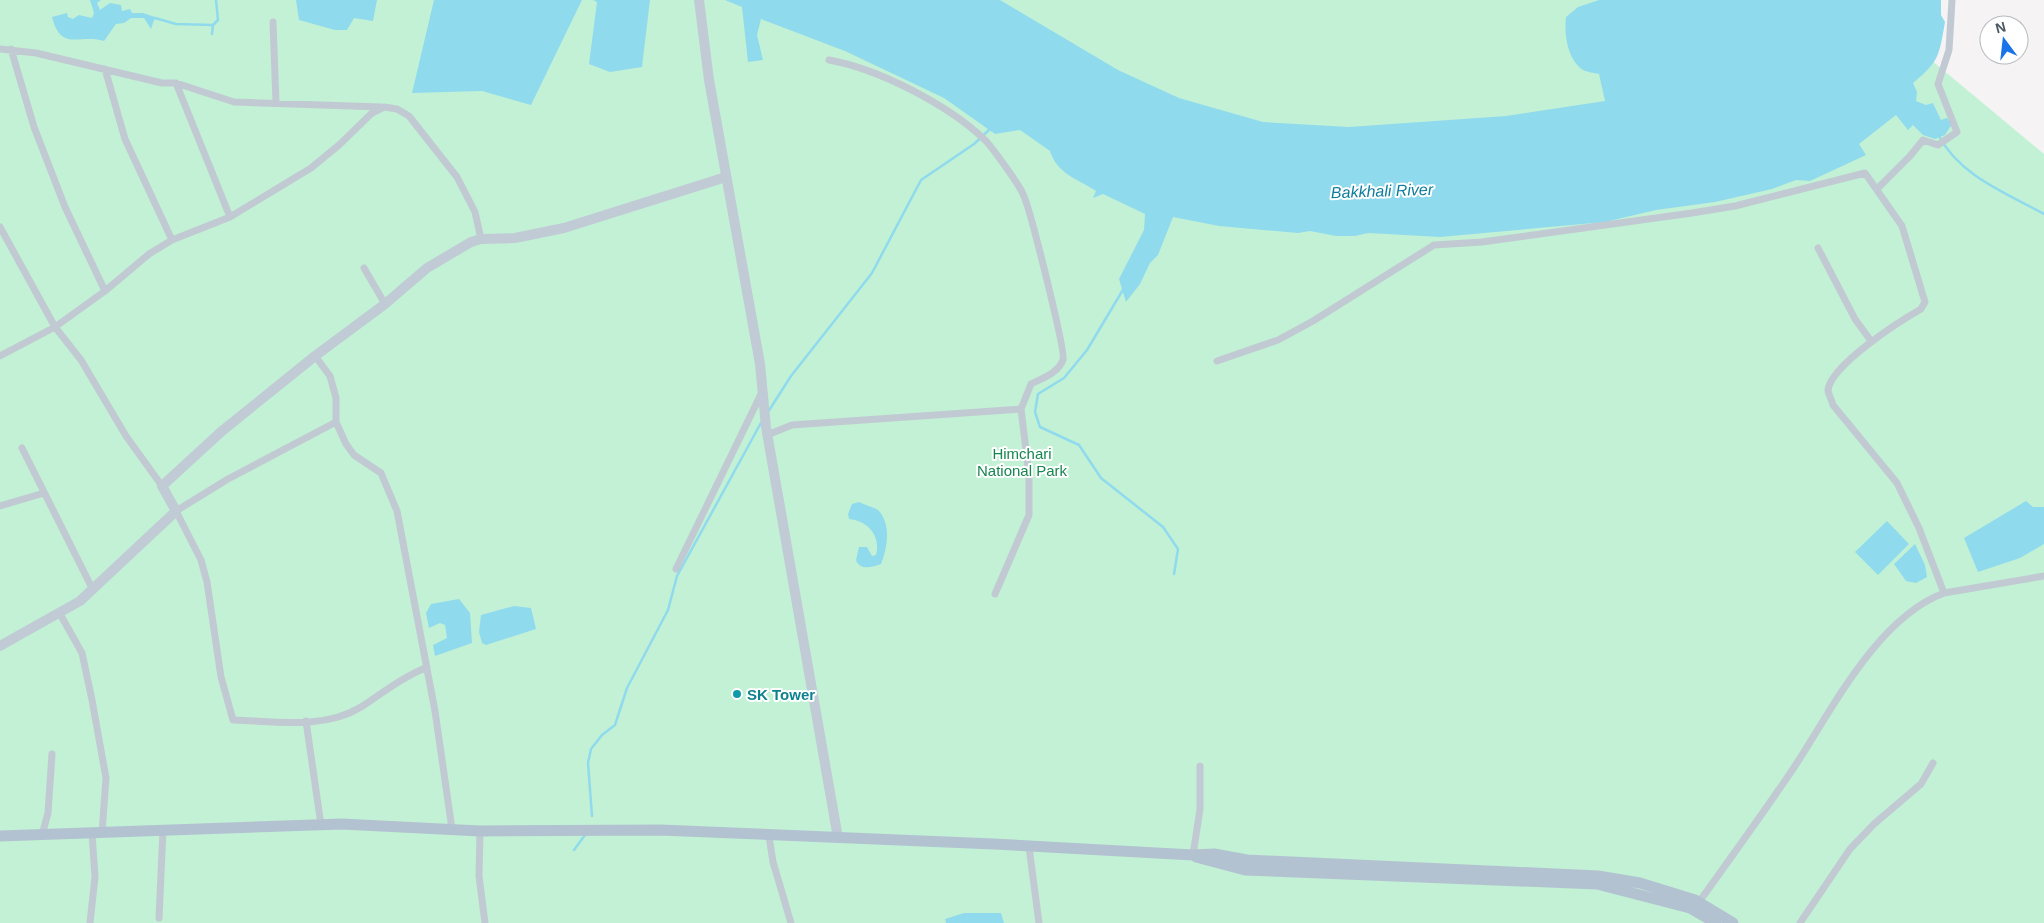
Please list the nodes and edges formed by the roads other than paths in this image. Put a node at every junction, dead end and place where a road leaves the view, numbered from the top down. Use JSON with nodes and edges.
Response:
{"nodes":[{"id":1,"x":699,"y":0,"type":"edge"},
{"id":2,"x":1952,"y":0,"type":"edge"},
{"id":3,"x":273,"y":22,"type":"dead end"},
{"id":4,"x":0,"y":49,"type":"edge"},
{"id":5,"x":11,"y":49,"type":"junction"},
{"id":6,"x":829,"y":60,"type":"dead end"},
{"id":7,"x":105,"y":69,"type":"junction"},
{"id":8,"x":176,"y":84,"type":"junction"},
{"id":9,"x":276,"y":102,"type":"junction"},
{"id":10,"x":384,"y":107,"type":"junction"},
{"id":11,"x":726,"y":177,"type":"junction"},
{"id":12,"x":1877,"y":189,"type":"junction"},
{"id":13,"x":230,"y":217,"type":"junction"},
{"id":14,"x":0,"y":227,"type":"edge"},
{"id":15,"x":481,"y":239,"type":"junction"},
{"id":16,"x":172,"y":240,"type":"junction"},
{"id":17,"x":1818,"y":248,"type":"dead end"},
{"id":18,"x":364,"y":268,"type":"dead end"},
{"id":19,"x":105,"y":291,"type":"junction"},
{"id":20,"x":385,"y":304,"type":"junction"},
{"id":21,"x":55,"y":326,"type":"junction"},
{"id":22,"x":1871,"y":341,"type":"junction"},
{"id":23,"x":0,"y":356,"type":"edge"},
{"id":24,"x":315,"y":356,"type":"junction"},
{"id":25,"x":1217,"y":361,"type":"dead end"},
{"id":26,"x":763,"y":392,"type":"junction"},
{"id":27,"x":1021,"y":409,"type":"junction"},
{"id":28,"x":336,"y":422,"type":"junction"},
{"id":29,"x":767,"y":431,"type":"junction"},
{"id":30,"x":22,"y":448,"type":"dead end"},
{"id":31,"x":162,"y":486,"type":"junction"},
{"id":32,"x":44,"y":492,"type":"junction"},
{"id":33,"x":0,"y":506,"type":"edge"},
{"id":34,"x":176,"y":511,"type":"junction"},
{"id":35,"x":676,"y":569,"type":"dead end"},
{"id":36,"x":2044,"y":576,"type":"edge"},
{"id":37,"x":93,"y":590,"type":"junction"},
{"id":38,"x":1944,"y":593,"type":"junction"},
{"id":39,"x":995,"y":594,"type":"dead end"},
{"id":40,"x":60,"y":614,"type":"junction"},
{"id":41,"x":0,"y":646,"type":"edge"},
{"id":42,"x":426,"y":667,"type":"junction"},
{"id":43,"x":306,"y":721,"type":"junction"},
{"id":44,"x":52,"y":754,"type":"dead end"},
{"id":45,"x":1933,"y":763,"type":"dead end"},
{"id":46,"x":1200,"y":766,"type":"dead end"},
{"id":47,"x":320,"y":825,"type":"junction"},
{"id":48,"x":452,"y":829,"type":"junction"},
{"id":49,"x":163,"y":830,"type":"junction"},
{"id":50,"x":480,"y":831,"type":"junction"},
{"id":51,"x":97,"y":833,"type":"junction"},
{"id":52,"x":42,"y":835,"type":"junction"},
{"id":53,"x":0,"y":836,"type":"edge"},
{"id":54,"x":769,"y":836,"type":"junction"},
{"id":55,"x":838,"y":838,"type":"junction"},
{"id":56,"x":1029,"y":847,"type":"junction"},
{"id":57,"x":1192,"y":855,"type":"junction"},
{"id":58,"x":1699,"y":902,"type":"junction"},
{"id":59,"x":159,"y":918,"type":"dead end"},
{"id":60,"x":90,"y":923,"type":"edge"},
{"id":61,"x":485,"y":923,"type":"edge"},
{"id":62,"x":791,"y":923,"type":"edge"},
{"id":63,"x":1039,"y":923,"type":"edge"},
{"id":64,"x":1716,"y":923,"type":"edge"},
{"id":65,"x":1733,"y":923,"type":"edge"},
{"id":66,"x":1800,"y":923,"type":"edge"}],
"edges":[{"from":1,"to":11,"type":"street"},
{"from":2,"to":12,"type":"street"},
{"from":3,"to":9,"type":"street"},
{"from":4,"to":5,"type":"street"},
{"from":5,"to":7,"type":"street"},
{"from":5,"to":19,"type":"street"},
{"from":6,"to":27,"type":"street"},
{"from":7,"to":8,"type":"street"},
{"from":7,"to":16,"type":"street"},
{"from":8,"to":9,"type":"street"},
{"from":8,"to":13,"type":"street"},
{"from":9,"to":10,"type":"street"},
{"from":10,"to":13,"type":"street"},
{"from":10,"to":15,"type":"street"},
{"from":11,"to":15,"type":"street"},
{"from":11,"to":26,"type":"street"},
{"from":12,"to":22,"type":"street"},
{"from":12,"to":25,"type":"street"},
{"from":13,"to":16,"type":"street"},
{"from":14,"to":21,"type":"street"},
{"from":15,"to":20,"type":"street"},
{"from":16,"to":19,"type":"street"},
{"from":17,"to":22,"type":"street"},
{"from":18,"to":20,"type":"street"},
{"from":19,"to":21,"type":"street"},
{"from":20,"to":24,"type":"street"},
{"from":21,"to":23,"type":"street"},
{"from":21,"to":31,"type":"street"},
{"from":22,"to":38,"type":"street"},
{"from":24,"to":28,"type":"street"},
{"from":24,"to":31,"type":"street"},
{"from":26,"to":29,"type":"street"},
{"from":26,"to":35,"type":"street"},
{"from":27,"to":29,"type":"street"},
{"from":27,"to":39,"type":"street"},
{"from":28,"to":34,"type":"street"},
{"from":28,"to":42,"type":"street"},
{"from":29,"to":55,"type":"street"},
{"from":30,"to":32,"type":"street"},
{"from":31,"to":34,"type":"street"},
{"from":32,"to":33,"type":"street"},
{"from":32,"to":37,"type":"street"},
{"from":34,"to":37,"type":"street"},
{"from":34,"to":43,"type":"street"},
{"from":36,"to":38,"type":"street"},
{"from":37,"to":40,"type":"street"},
{"from":38,"to":58,"type":"street"},
{"from":40,"to":41,"type":"street"},
{"from":40,"to":51,"type":"street"},
{"from":42,"to":43,"type":"street"},
{"from":42,"to":48,"type":"street"},
{"from":43,"to":47,"type":"street"},
{"from":44,"to":52,"type":"street"},
{"from":45,"to":66,"type":"street"},
{"from":46,"to":57,"type":"street"},
{"from":47,"to":48,"type":"main road"},
{"from":47,"to":49,"type":"main road"},
{"from":48,"to":50,"type":"main road"},
{"from":49,"to":51,"type":"main road"},
{"from":49,"to":59,"type":"street"},
{"from":50,"to":54,"type":"main road"},
{"from":50,"to":61,"type":"street"},
{"from":51,"to":52,"type":"main road"},
{"from":51,"to":60,"type":"street"},
{"from":52,"to":53,"type":"main road"},
{"from":54,"to":55,"type":"main road"},
{"from":54,"to":62,"type":"street"},
{"from":55,"to":56,"type":"main road"},
{"from":56,"to":57,"type":"main road"},
{"from":56,"to":63,"type":"street"},
{"from":57,"to":58,"type":"main road"},
{"from":57,"to":64,"type":"main road"},
{"from":58,"to":65,"type":"main road"}]}
